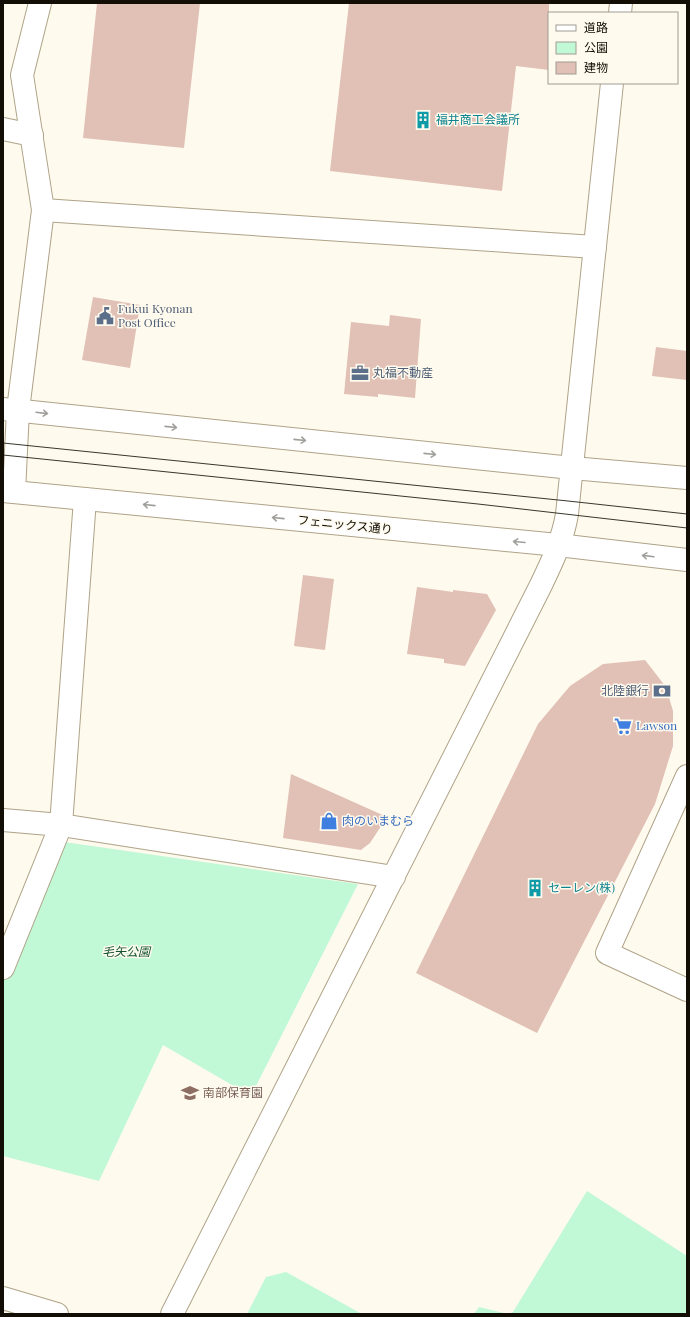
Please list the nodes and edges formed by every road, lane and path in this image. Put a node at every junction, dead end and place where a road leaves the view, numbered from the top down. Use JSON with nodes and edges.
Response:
{"nodes":[{"id":1,"x":40,"y":3,"type":"edge"},
{"id":2,"x":612,"y":84,"type":"edge"},
{"id":3,"x":3,"y":129,"type":"edge"},
{"id":4,"x":32,"y":135,"type":"junction"},
{"id":5,"x":43,"y":210,"type":"junction"},
{"id":6,"x":595,"y":248,"type":"junction"},
{"id":7,"x":10,"y":410,"type":"edge"},
{"id":8,"x":572,"y":468,"type":"junction"},
{"id":9,"x":687,"y":478,"type":"edge"},
{"id":10,"x":8,"y":492,"type":"edge"},
{"id":11,"x":84,"y":499,"type":"junction"},
{"id":12,"x":558,"y":545,"type":"junction"},
{"id":13,"x":687,"y":560,"type":"edge"},
{"id":14,"x":686,"y":778,"type":"edge"},
{"id":15,"x":3,"y":820,"type":"edge"},
{"id":16,"x":61,"y":825,"type":"junction"},
{"id":17,"x":394,"y":877,"type":"junction"},
{"id":18,"x":3,"y":968,"type":"edge"},
{"id":19,"x":687,"y":990,"type":"edge"},
{"id":20,"x":3,"y":1298,"type":"edge"},
{"id":21,"x":57,"y":1314,"type":"edge"},
{"id":22,"x":172,"y":1314,"type":"edge"}],
"edges":[{"from":1,"to":4,"type":"street"},
{"from":2,"to":6,"type":"street"},
{"from":3,"to":4,"type":"street"},
{"from":4,"to":5,"type":"street"},
{"from":5,"to":6,"type":"street"},
{"from":5,"to":7,"type":"street"},
{"from":6,"to":8,"type":"street"},
{"from":7,"to":8,"type":"street","one_way":true},
{"from":7,"to":10,"type":"street"},
{"from":8,"to":9,"type":"street"},
{"from":8,"to":12,"type":"street"},
{"from":10,"to":11,"type":"street","name":"フェニックス通り"},
{"from":12,"to":11,"type":"street","name":"フェニックス通り","one_way":true},
{"from":11,"to":16,"type":"street"},
{"from":13,"to":12,"type":"street","name":"フェニックス通り","one_way":true},
{"from":12,"to":17,"type":"street"},
{"from":14,"to":19,"type":"street"},
{"from":15,"to":16,"type":"street"},
{"from":16,"to":17,"type":"street"},
{"from":16,"to":18,"type":"street"},
{"from":17,"to":22,"type":"street"},
{"from":20,"to":21,"type":"street"}]}
